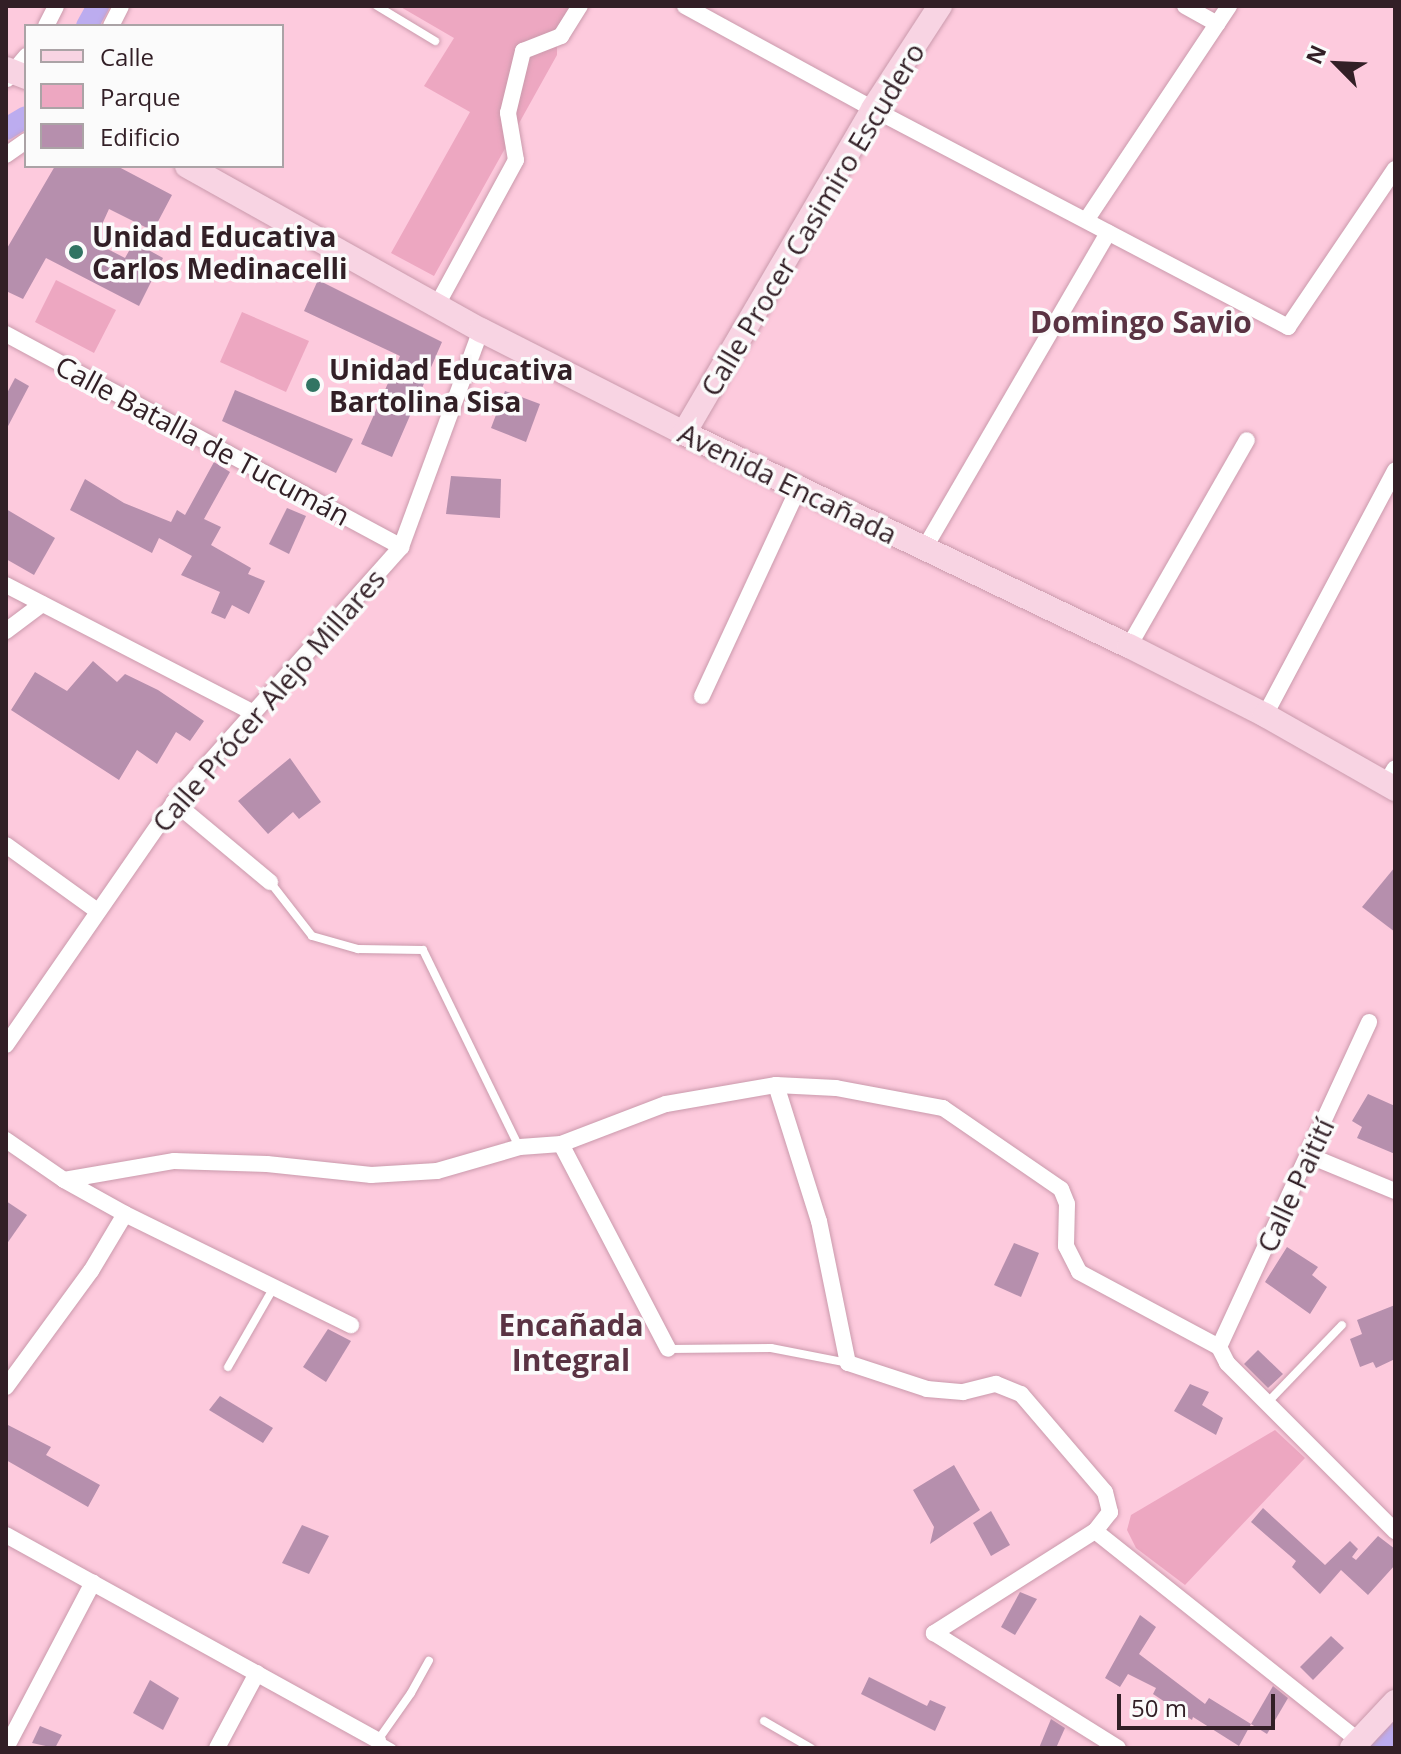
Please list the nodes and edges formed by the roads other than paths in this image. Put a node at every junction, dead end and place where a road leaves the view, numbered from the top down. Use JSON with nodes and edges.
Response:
{"nodes":[{"id":1,"x":56,"y":6,"type":"edge"},
{"id":2,"x":121,"y":6,"type":"edge"},
{"id":3,"x":377,"y":6,"type":"edge"},
{"id":4,"x":580,"y":6,"type":"edge"},
{"id":5,"x":685,"y":6,"type":"edge"},
{"id":6,"x":940,"y":6,"type":"edge"},
{"id":7,"x":1185,"y":6,"type":"edge"},
{"id":8,"x":1229,"y":6,"type":"edge"},
{"id":9,"x":47,"y":24,"type":"edge"},
{"id":10,"x":112,"y":24,"type":"edge"},
{"id":11,"x":1217,"y":24,"type":"junction"},
{"id":12,"x":435,"y":41,"type":"dead end"},
{"id":13,"x":873,"y":109,"type":"junction"},
{"id":14,"x":24,"y":142,"type":"edge"},
{"id":15,"x":6,"y":155,"type":"edge"},
{"id":16,"x":191,"y":168,"type":"edge"},
{"id":17,"x":1395,"y":169,"type":"edge"},
{"id":18,"x":1087,"y":219,"type":"junction"},
{"id":19,"x":1108,"y":233,"type":"junction"},
{"id":20,"x":437,"y":305,"type":"junction"},
{"id":21,"x":481,"y":330,"type":"junction"},
{"id":22,"x":6,"y":334,"type":"edge"},
{"id":23,"x":684,"y":433,"type":"junction"},
{"id":24,"x":1247,"y":440,"type":"dead end"},
{"id":25,"x":1395,"y":470,"type":"edge"},
{"id":26,"x":798,"y":489,"type":"junction"},
{"id":27,"x":401,"y":547,"type":"junction"},
{"id":28,"x":924,"y":549,"type":"junction"},
{"id":29,"x":6,"y":585,"type":"edge"},
{"id":30,"x":42,"y":604,"type":"junction"},
{"id":31,"x":6,"y":631,"type":"edge"},
{"id":32,"x":1129,"y":646,"type":"junction"},
{"id":33,"x":702,"y":696,"type":"dead end"},
{"id":34,"x":252,"y":712,"type":"junction"},
{"id":35,"x":1265,"y":715,"type":"junction"},
{"id":36,"x":1392,"y":780,"type":"edge"},
{"id":37,"x":174,"y":802,"type":"junction"},
{"id":38,"x":6,"y":845,"type":"edge"},
{"id":39,"x":270,"y":882,"type":"joint"},
{"id":40,"x":96,"y":910,"type":"junction"},
{"id":41,"x":1369,"y":1022,"type":"dead end"},
{"id":42,"x":6,"y":1045,"type":"edge"},
{"id":43,"x":776,"y":1085,"type":"junction"},
{"id":44,"x":6,"y":1140,"type":"edge"},
{"id":45,"x":561,"y":1144,"type":"junction"},
{"id":46,"x":520,"y":1147,"type":"junction"},
{"id":47,"x":1310,"y":1156,"type":"junction"},
{"id":48,"x":64,"y":1180,"type":"junction"},
{"id":49,"x":1395,"y":1191,"type":"edge"},
{"id":50,"x":125,"y":1214,"type":"junction"},
{"id":51,"x":274,"y":1286,"type":"junction"},
{"id":52,"x":351,"y":1325,"type":"dead end"},
{"id":53,"x":1342,"y":1325,"type":"dead end"},
{"id":54,"x":1219,"y":1347,"type":"junction"},
{"id":55,"x":668,"y":1349,"type":"joint"},
{"id":56,"x":848,"y":1363,"type":"junction"},
{"id":57,"x":228,"y":1367,"type":"dead end"},
{"id":58,"x":6,"y":1387,"type":"edge"},
{"id":59,"x":1266,"y":1403,"type":"junction"},
{"id":60,"x":1095,"y":1531,"type":"junction"},
{"id":61,"x":1395,"y":1531,"type":"edge"},
{"id":62,"x":6,"y":1535,"type":"edge"},
{"id":63,"x":93,"y":1582,"type":"junction"},
{"id":64,"x":429,"y":1661,"type":"dead end"},
{"id":65,"x":257,"y":1673,"type":"junction"},
{"id":66,"x":1395,"y":1702,"type":"edge"},
{"id":67,"x":764,"y":1721,"type":"dead end"},
{"id":68,"x":385,"y":1744,"type":"edge"},
{"id":69,"x":1355,"y":1744,"type":"edge"},
{"id":70,"x":6,"y":1748,"type":"edge"},
{"id":71,"x":217,"y":1748,"type":"edge"},
{"id":72,"x":811,"y":1748,"type":"edge"},
{"id":73,"x":1118,"y":1748,"type":"edge"}],
"edges":[{"from":1,"to":9,"type":"street"},
{"from":2,"to":10,"type":"street"},
{"from":3,"to":12,"type":"lane"},
{"from":4,"to":20,"type":"street"},
{"from":5,"to":13,"type":"street"},
{"from":6,"to":13,"type":"main road","name":"Calle Procer Casimiro Escudero"},
{"from":7,"to":11,"type":"street"},
{"from":8,"to":11,"type":"street"},
{"from":11,"to":18,"type":"street"},
{"from":13,"to":18,"type":"street"},
{"from":13,"to":23,"type":"main road","name":"Calle Procer Casimiro Escudero"},
{"from":14,"to":15,"type":"street"},
{"from":16,"to":20,"type":"main road","name":"Avenida Encañada"},
{"from":17,"to":19,"type":"street"},
{"from":18,"to":19,"type":"street"},
{"from":19,"to":28,"type":"street"},
{"from":20,"to":21,"type":"main road","name":"Avenida Encañada"},
{"from":21,"to":23,"type":"main road","name":"Avenida Encañada"},
{"from":21,"to":27,"type":"street","name":"Calle Prócer Alejo Millares"},
{"from":22,"to":27,"type":"street","name":"Calle Batalla de Tucumán"},
{"from":23,"to":26,"type":"main road","name":"Avenida Encañada"},
{"from":24,"to":32,"type":"street"},
{"from":25,"to":35,"type":"street"},
{"from":26,"to":28,"type":"main road","name":"Avenida Encañada"},
{"from":26,"to":33,"type":"street"},
{"from":27,"to":34,"type":"street","name":"Calle Prócer Alejo Millares"},
{"from":28,"to":32,"type":"main road","name":"Avenida Encañada"},
{"from":29,"to":30,"type":"street"},
{"from":30,"to":31,"type":"street"},
{"from":30,"to":34,"type":"street"},
{"from":32,"to":35,"type":"main road","name":"Avenida Encañada"},
{"from":34,"to":37,"type":"street","name":"Calle Prócer Alejo Millares"},
{"from":35,"to":36,"type":"main road","name":"Avenida Encañada"},
{"from":37,"to":39,"type":"street"},
{"from":37,"to":40,"type":"street","name":"Calle Prócer Alejo Millares"},
{"from":38,"to":40,"type":"street"},
{"from":39,"to":46,"type":"lane"},
{"from":40,"to":42,"type":"street","name":"Calle Prócer Alejo Millares"},
{"from":41,"to":47,"type":"street","name":"Calle Paitití"},
{"from":43,"to":45,"type":"street"},
{"from":43,"to":54,"type":"street"},
{"from":43,"to":56,"type":"street"},
{"from":44,"to":48,"type":"street"},
{"from":45,"to":46,"type":"street"},
{"from":45,"to":55,"type":"street"},
{"from":46,"to":48,"type":"street"},
{"from":47,"to":49,"type":"street"},
{"from":47,"to":54,"type":"street","name":"Calle Paitití"},
{"from":48,"to":50,"type":"street"},
{"from":50,"to":51,"type":"street"},
{"from":50,"to":58,"type":"street"},
{"from":51,"to":52,"type":"street"},
{"from":51,"to":57,"type":"lane"},
{"from":53,"to":59,"type":"lane"},
{"from":54,"to":59,"type":"street"},
{"from":55,"to":56,"type":"lane"},
{"from":56,"to":60,"type":"street"},
{"from":59,"to":61,"type":"street"},
{"from":60,"to":69,"type":"street"},
{"from":60,"to":73,"type":"street"},
{"from":62,"to":63,"type":"street"},
{"from":63,"to":65,"type":"street"},
{"from":63,"to":70,"type":"street"},
{"from":64,"to":68,"type":"lane"},
{"from":65,"to":68,"type":"street"},
{"from":65,"to":71,"type":"street"},
{"from":66,"to":69,"type":"main road"},
{"from":67,"to":72,"type":"lane"}]}
